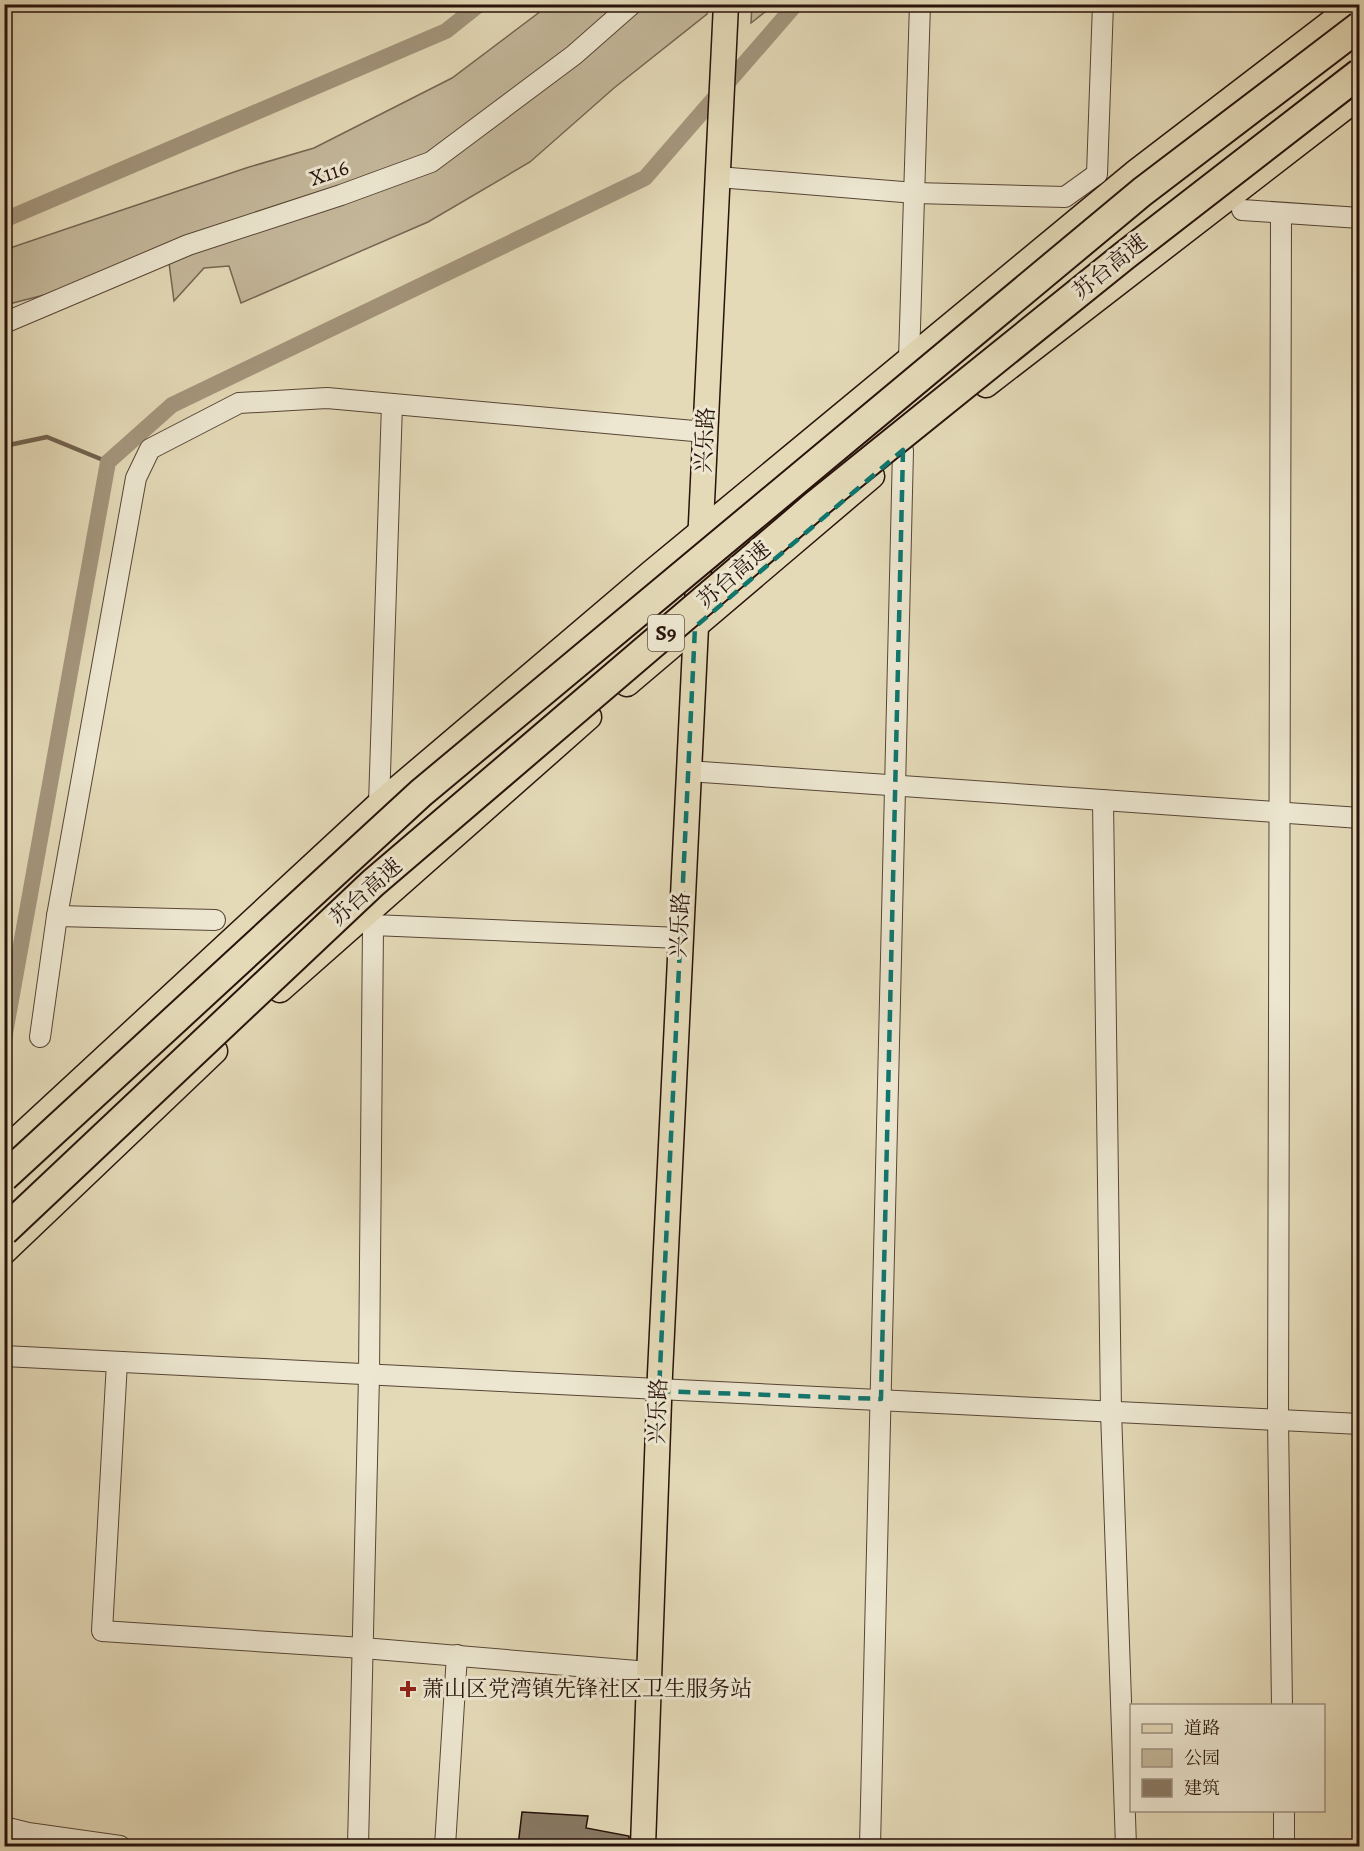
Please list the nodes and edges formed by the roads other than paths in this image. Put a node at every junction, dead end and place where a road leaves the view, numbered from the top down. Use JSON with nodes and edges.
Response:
{"nodes":[{"id":1,"x":632,"y":4,"type":"edge"},
{"id":2,"x":726,"y":4,"type":"edge"},
{"id":3,"x":920,"y":4,"type":"edge"},
{"id":4,"x":1103,"y":4,"type":"edge"},
{"id":5,"x":1355,"y":4,"type":"edge"},
{"id":6,"x":1359,"y":26,"type":"edge"},
{"id":7,"x":1359,"y":73,"type":"edge"},
{"id":8,"x":1359,"y":96,"type":"edge"},
{"id":9,"x":718,"y":177,"type":"junction"},
{"id":10,"x":915,"y":193,"type":"junction"},
{"id":11,"x":1242,"y":210,"type":"dead end"},
{"id":12,"x":1281,"y":213,"type":"junction"},
{"id":13,"x":1359,"y":218,"type":"edge"},
{"id":14,"x":4,"y":323,"type":"edge"},
{"id":15,"x":909,"y":359,"type":"junction"},
{"id":16,"x":392,"y":404,"type":"junction"},
{"id":17,"x":705,"y":432,"type":"junction"},
{"id":18,"x":903,"y":450,"type":"junction"},
{"id":19,"x":700,"y":532,"type":"junction"},
{"id":20,"x":695,"y":627,"type":"junction"},
{"id":21,"x":688,"y":771,"type":"junction"},
{"id":22,"x":897,"y":786,"type":"junction"},
{"id":23,"x":1103,"y":800,"type":"junction"},
{"id":24,"x":379,"y":804,"type":"junction"},
{"id":25,"x":1280,"y":812,"type":"junction"},
{"id":26,"x":1359,"y":818,"type":"edge"},
{"id":27,"x":57,"y":916,"type":"junction"},
{"id":28,"x":215,"y":921,"type":"dead end"},
{"id":29,"x":680,"y":938,"type":"junction"},
{"id":30,"x":40,"y":1037,"type":"dead end"},
{"id":31,"x":4,"y":1151,"type":"edge"},
{"id":32,"x":4,"y":1177,"type":"edge"},
{"id":33,"x":4,"y":1231,"type":"edge"},
{"id":34,"x":4,"y":1252,"type":"edge"},
{"id":35,"x":4,"y":1356,"type":"edge"},
{"id":36,"x":117,"y":1362,"type":"junction"},
{"id":37,"x":369,"y":1376,"type":"junction"},
{"id":38,"x":659,"y":1391,"type":"junction"},
{"id":39,"x":881,"y":1399,"type":"junction"},
{"id":40,"x":1111,"y":1411,"type":"junction"},
{"id":41,"x":1278,"y":1420,"type":"junction"},
{"id":42,"x":1359,"y":1424,"type":"edge"},
{"id":43,"x":363,"y":1648,"type":"junction"},
{"id":44,"x":457,"y":1655,"type":"junction"},
{"id":45,"x":649,"y":1672,"type":"junction"},
{"id":46,"x":1282,"y":1704,"type":"edge"},
{"id":47,"x":1284,"y":1812,"type":"edge"},
{"id":48,"x":4,"y":1827,"type":"edge"},
{"id":49,"x":120,"y":1846,"type":"edge"},
{"id":50,"x":358,"y":1846,"type":"edge"},
{"id":51,"x":445,"y":1846,"type":"edge"},
{"id":52,"x":643,"y":1846,"type":"edge"},
{"id":53,"x":870,"y":1846,"type":"edge"},
{"id":54,"x":1126,"y":1846,"type":"edge"},
{"id":55,"x":1284,"y":1846,"type":"edge"}],
"edges":[{"from":1,"to":14,"type":"street","name":"X116"},
{"from":2,"to":9,"type":"main road","name":"兴乐路"},
{"from":3,"to":10,"type":"street"},
{"from":4,"to":10,"type":"street"},
{"from":5,"to":15,"type":"main road"},
{"from":6,"to":32,"type":"highway","name":"苏台高速","number":"S9","bridge":true},
{"from":7,"to":33,"type":"highway","name":"苏台高速","number":"S9","bridge":true},
{"from":8,"to":18,"type":"main road"},
{"from":9,"to":10,"type":"street"},
{"from":9,"to":17,"type":"main road","name":"兴乐路"},
{"from":10,"to":15,"type":"street"},
{"from":11,"to":12,"type":"street"},
{"from":12,"to":13,"type":"street"},
{"from":12,"to":25,"type":"street"},
{"from":15,"to":19,"type":"main road"},
{"from":16,"to":17,"type":"street"},
{"from":16,"to":24,"type":"street"},
{"from":16,"to":27,"type":"street"},
{"from":17,"to":19,"type":"main road","name":"兴乐路"},
{"from":18,"to":20,"type":"main road"},
{"from":18,"to":22,"type":"street"},
{"from":19,"to":20,"type":"main road","name":"兴乐路"},
{"from":19,"to":24,"type":"main road"},
{"from":20,"to":21,"type":"main road","name":"兴乐路"},
{"from":20,"to":34,"type":"main road"},
{"from":21,"to":22,"type":"street"},
{"from":21,"to":29,"type":"main road","name":"兴乐路"},
{"from":22,"to":23,"type":"street"},
{"from":22,"to":39,"type":"street"},
{"from":23,"to":25,"type":"street"},
{"from":23,"to":40,"type":"street"},
{"from":24,"to":31,"type":"main road"},
{"from":25,"to":26,"type":"street"},
{"from":25,"to":41,"type":"street"},
{"from":27,"to":28,"type":"street"},
{"from":27,"to":30,"type":"street"},
{"from":29,"to":37,"type":"street"},
{"from":29,"to":38,"type":"main road","name":"兴乐路"},
{"from":35,"to":36,"type":"street"},
{"from":36,"to":37,"type":"street"},
{"from":36,"to":43,"type":"street"},
{"from":37,"to":38,"type":"street"},
{"from":37,"to":43,"type":"street"},
{"from":38,"to":39,"type":"street"},
{"from":38,"to":45,"type":"main road","name":"兴乐路"},
{"from":39,"to":40,"type":"street"},
{"from":39,"to":53,"type":"street"},
{"from":40,"to":41,"type":"street"},
{"from":40,"to":54,"type":"street"},
{"from":41,"to":42,"type":"street"},
{"from":41,"to":46,"type":"street"},
{"from":43,"to":44,"type":"street"},
{"from":43,"to":50,"type":"street"},
{"from":44,"to":45,"type":"street"},
{"from":44,"to":51,"type":"street"},
{"from":45,"to":52,"type":"main road","name":"兴乐路"},
{"from":47,"to":55,"type":"street"},
{"from":48,"to":49,"type":"street"}]}
